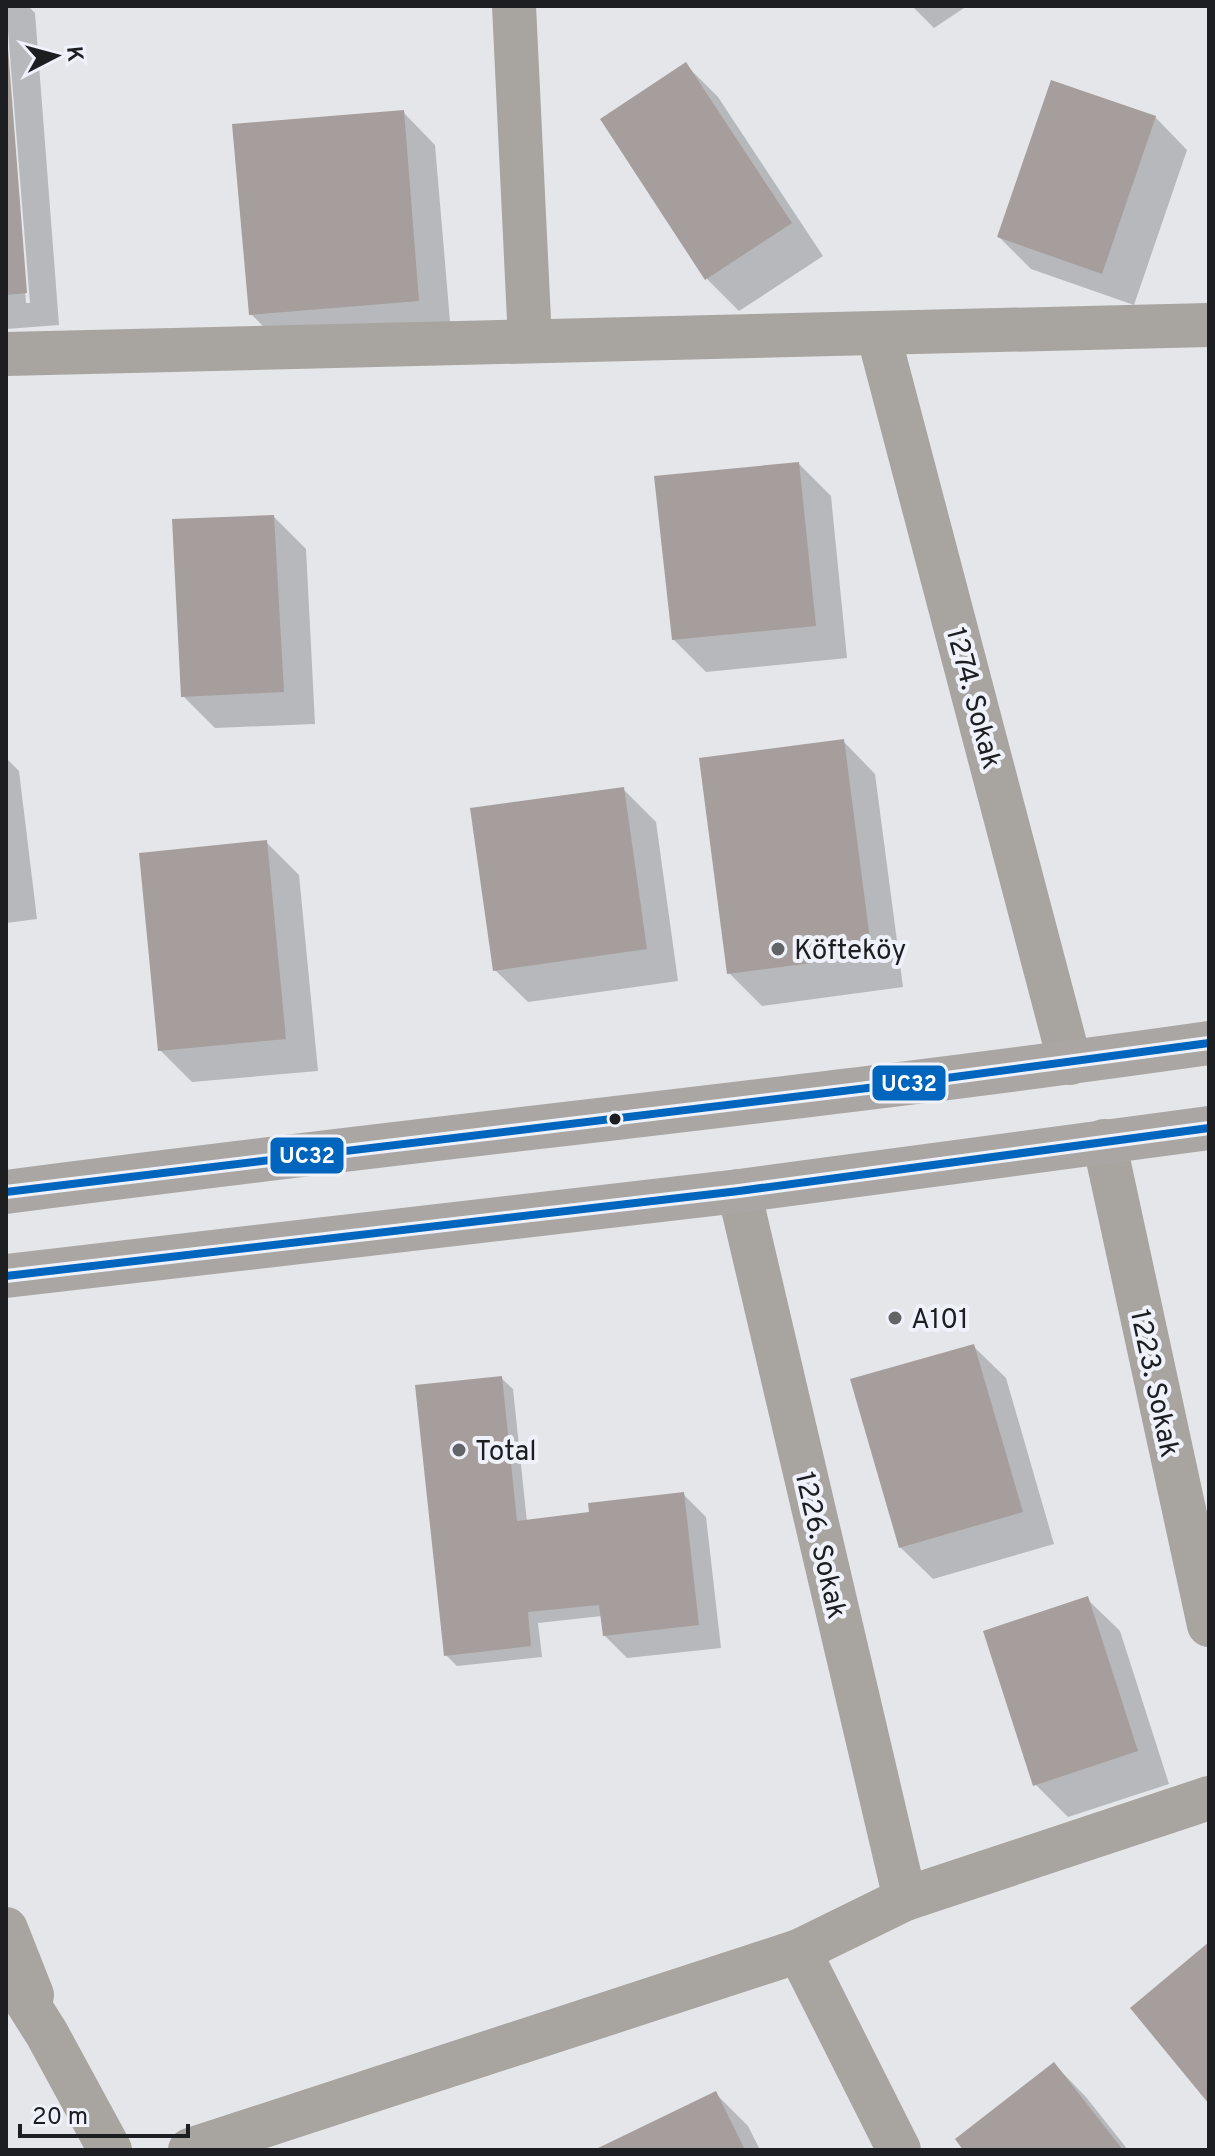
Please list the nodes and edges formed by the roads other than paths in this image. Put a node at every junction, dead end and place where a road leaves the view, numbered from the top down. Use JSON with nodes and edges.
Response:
{"nodes":[{"id":1,"x":514,"y":6,"type":"edge"},
{"id":2,"x":1209,"y":325,"type":"edge"},
{"id":3,"x":878,"y":333,"type":"junction"},
{"id":4,"x":530,"y":341,"type":"junction"},
{"id":5,"x":6,"y":354,"type":"edge"},
{"id":6,"x":1209,"y":1043,"type":"edge"},
{"id":7,"x":1070,"y":1063,"type":"junction"},
{"id":8,"x":1209,"y":1128,"type":"edge"},
{"id":9,"x":1104,"y":1141,"type":"junction"},
{"id":10,"x":739,"y":1191,"type":"junction"},
{"id":11,"x":6,"y":1192,"type":"edge"},
{"id":12,"x":6,"y":1276,"type":"edge"},
{"id":13,"x":1209,"y":1625,"type":"edge"},
{"id":14,"x":1209,"y":1798,"type":"edge"},
{"id":15,"x":905,"y":1899,"type":"junction"},
{"id":16,"x":6,"y":1929,"type":"edge"},
{"id":17,"x":799,"y":1951,"type":"junction"},
{"id":18,"x":6,"y":1969,"type":"edge"},
{"id":19,"x":47,"y":2034,"type":"junction"},
{"id":20,"x":110,"y":2150,"type":"edge"},
{"id":21,"x":190,"y":2150,"type":"edge"},
{"id":22,"x":899,"y":2150,"type":"edge"}],
"edges":[{"from":1,"to":4,"type":"street"},
{"from":2,"to":3,"type":"street"},
{"from":3,"to":4,"type":"street"},
{"from":3,"to":7,"type":"street","name":"1274. Sokak"},
{"from":4,"to":5,"type":"street"},
{"from":6,"to":7,"type":"main road"},
{"from":7,"to":11,"type":"main road"},
{"from":8,"to":9,"type":"main road"},
{"from":9,"to":10,"type":"main road"},
{"from":9,"to":13,"type":"street","name":"1223. Sokak"},
{"from":10,"to":12,"type":"main road"},
{"from":10,"to":15,"type":"street","name":"1226. Sokak"},
{"from":14,"to":15,"type":"street"},
{"from":15,"to":17,"type":"street"},
{"from":16,"to":19,"type":"street"},
{"from":17,"to":21,"type":"street"},
{"from":17,"to":22,"type":"street"},
{"from":18,"to":19,"type":"street"},
{"from":19,"to":20,"type":"street"}]}
